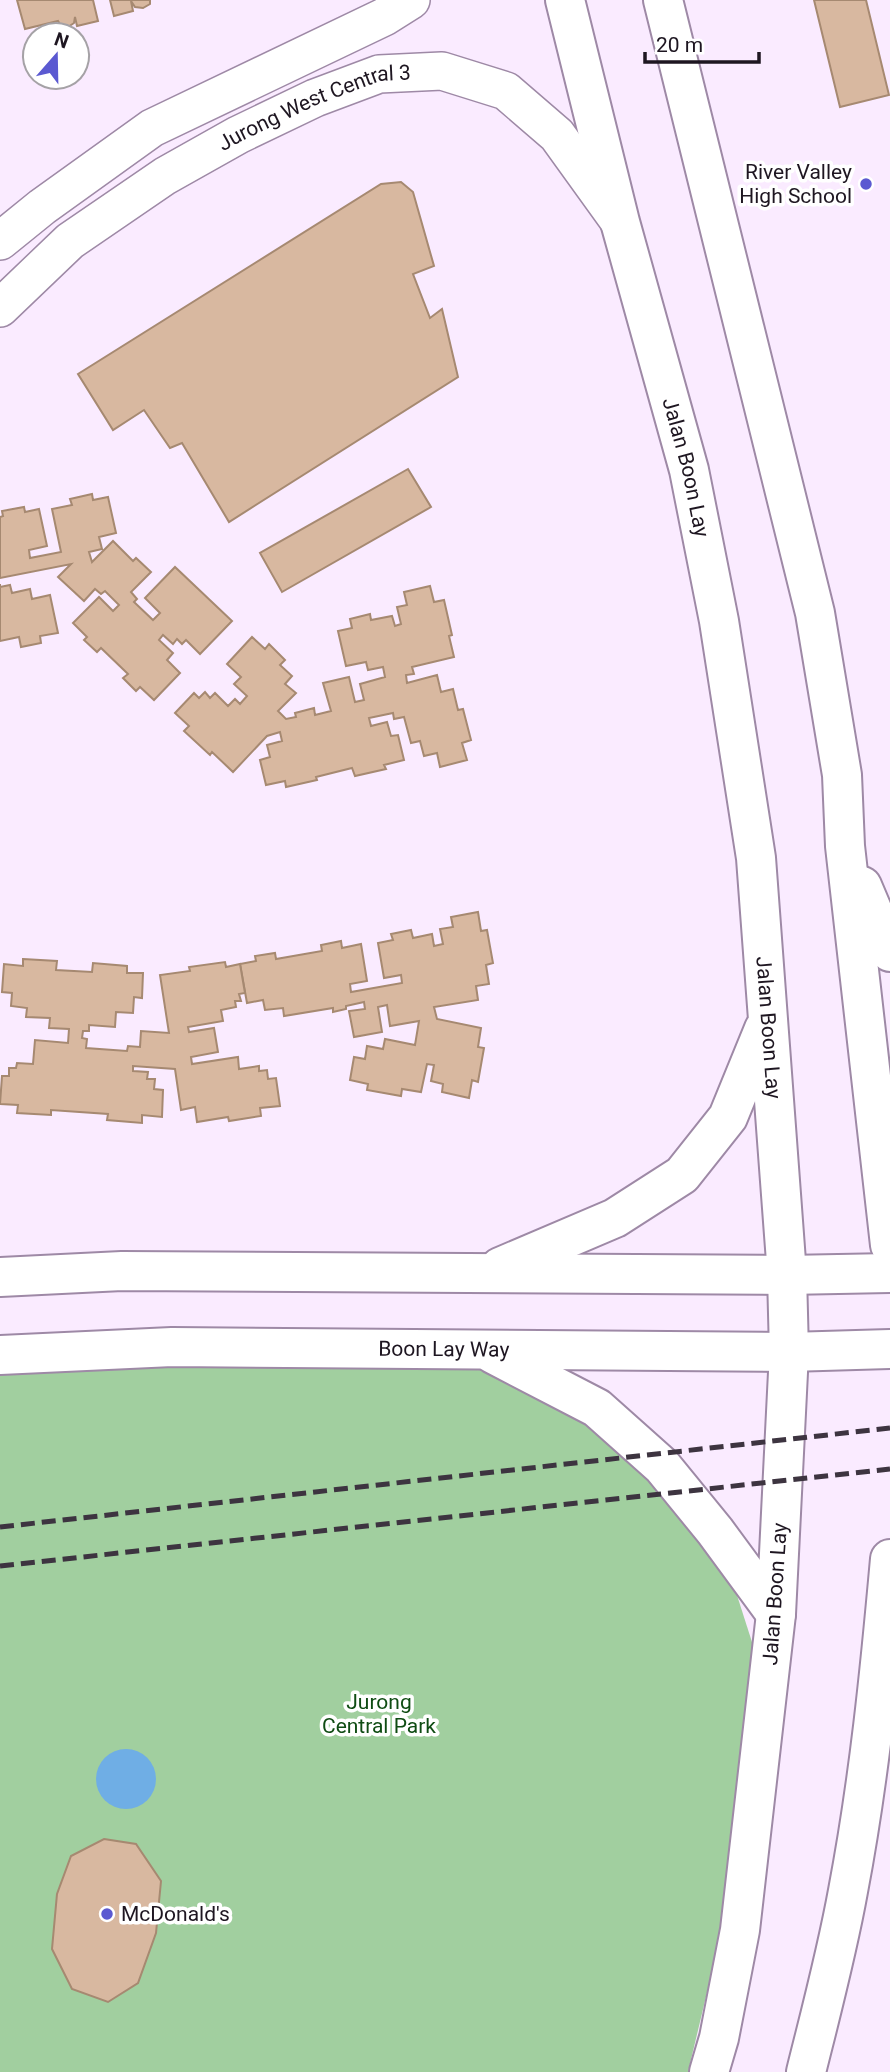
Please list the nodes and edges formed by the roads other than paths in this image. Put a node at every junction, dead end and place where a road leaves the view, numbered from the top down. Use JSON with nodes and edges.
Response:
{"nodes":[{"id":1,"x":411,"y":0,"type":"edge"},
{"id":2,"x":565,"y":0,"type":"edge"},
{"id":3,"x":663,"y":0,"type":"edge"},
{"id":4,"x":620,"y":222,"type":"junction"},
{"id":5,"x":0,"y":241,"type":"edge"},
{"id":6,"x":0,"y":308,"type":"edge"},
{"id":7,"x":845,"y":846,"type":"junction"},
{"id":8,"x":890,"y":951,"type":"edge"},
{"id":9,"x":767,"y":1021,"type":"junction"},
{"id":10,"x":890,"y":1245,"type":"edge"},
{"id":11,"x":487,"y":1272,"type":"junction"},
{"id":12,"x":890,"y":1273,"type":"edge"},
{"id":13,"x":787,"y":1275,"type":"junction"},
{"id":14,"x":0,"y":1277,"type":"edge"},
{"id":15,"x":890,"y":1349,"type":"edge"},
{"id":16,"x":485,"y":1350,"type":"junction"},
{"id":17,"x":789,"y":1352,"type":"junction"},
{"id":18,"x":0,"y":1355,"type":"edge"},
{"id":19,"x":890,"y":1559,"type":"edge"},
{"id":20,"x":776,"y":1614,"type":"junction"},
{"id":21,"x":884,"y":1679,"type":"edge"},
{"id":22,"x":709,"y":2072,"type":"edge"},
{"id":23,"x":806,"y":2072,"type":"edge"}],
"edges":[{"from":1,"to":5,"type":"street"},
{"from":2,"to":4,"type":"main road","name":"Jalan Boon Lay"},
{"from":3,"to":7,"type":"main road"},
{"from":4,"to":6,"type":"street","name":"Jurong West Central 3"},
{"from":4,"to":9,"type":"main road","name":"Jalan Boon Lay"},
{"from":7,"to":8,"type":"main road"},
{"from":7,"to":10,"type":"main road"},
{"from":9,"to":11,"type":"main road"},
{"from":9,"to":13,"type":"main road","name":"Jalan Boon Lay"},
{"from":11,"to":13,"type":"main road"},
{"from":11,"to":14,"type":"main road"},
{"from":12,"to":13,"type":"main road"},
{"from":13,"to":17,"type":"main road","name":"Jalan Boon Lay"},
{"from":15,"to":17,"type":"main road","name":"Boon Lay Way"},
{"from":16,"to":17,"type":"main road","name":"Boon Lay Way"},
{"from":16,"to":18,"type":"main road","name":"Boon Lay Way"},
{"from":16,"to":20,"type":"main road"},
{"from":17,"to":20,"type":"main road","name":"Jalan Boon Lay"},
{"from":19,"to":21,"type":"main road"},
{"from":20,"to":22,"type":"main road","name":"Jalan Boon Lay"},
{"from":21,"to":23,"type":"main road"}]}
